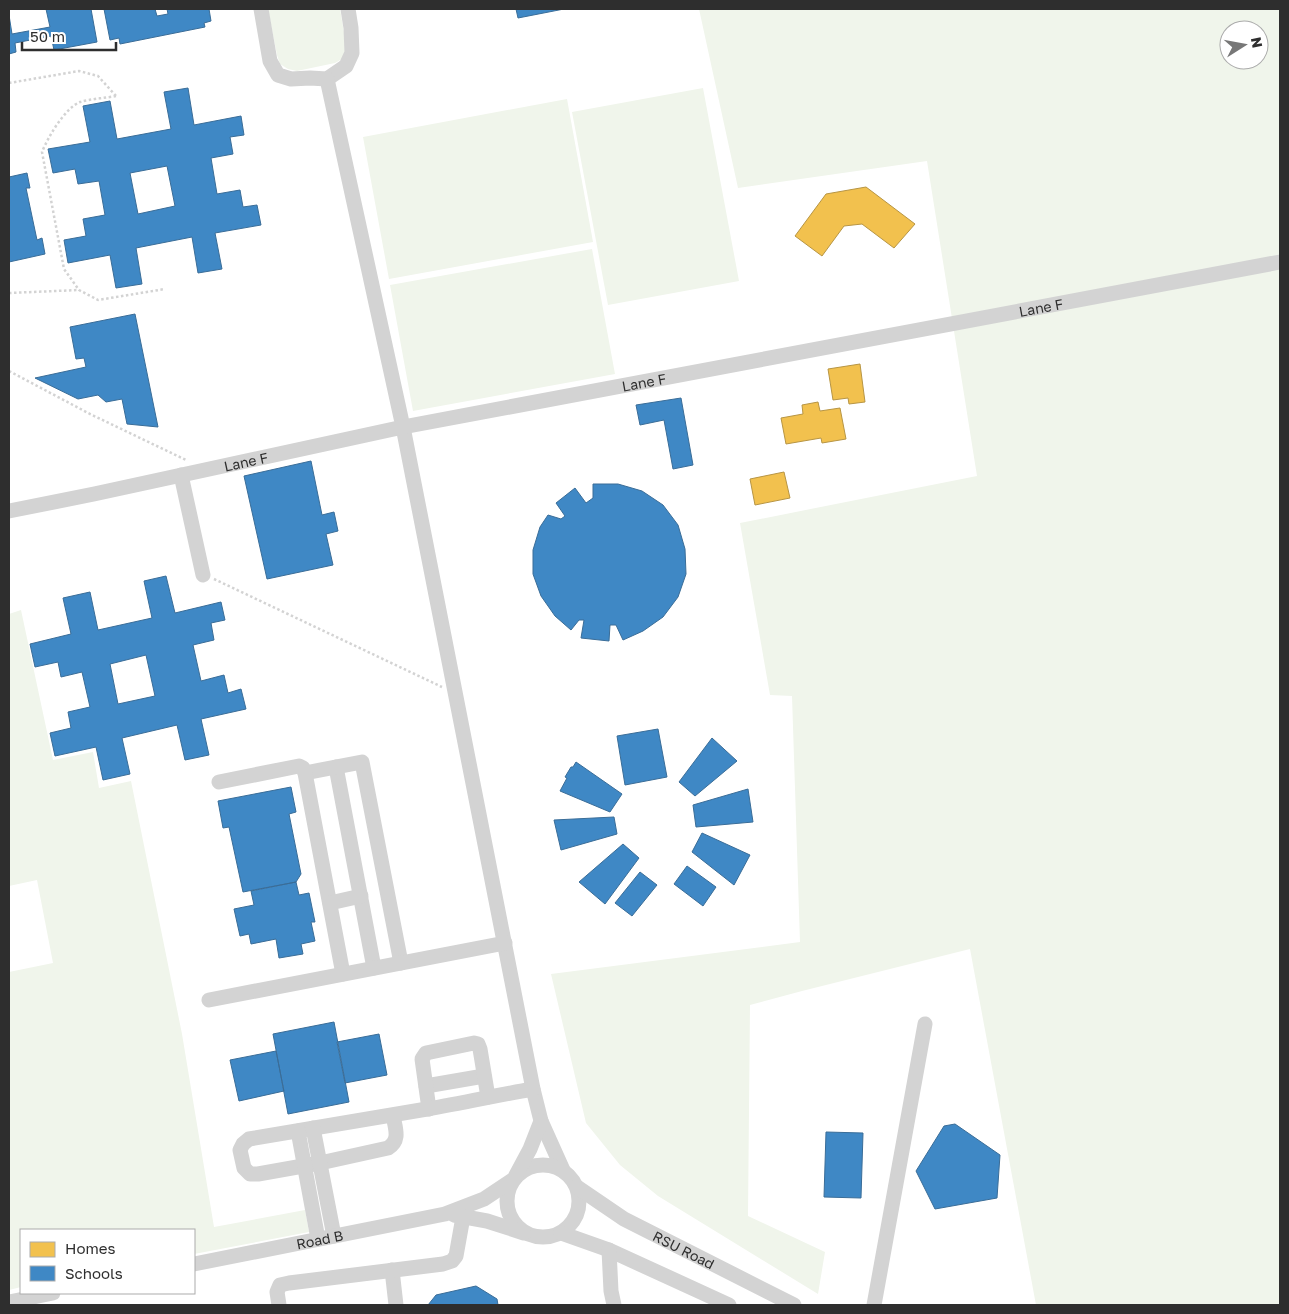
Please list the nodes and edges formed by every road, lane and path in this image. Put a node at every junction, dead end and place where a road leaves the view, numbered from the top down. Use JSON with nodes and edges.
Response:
{"nodes":[{"id":1,"x":261,"y":9,"type":"edge"},
{"id":2,"x":348,"y":9,"type":"edge"},
{"id":3,"x":327,"y":79,"type":"junction"},
{"id":4,"x":9,"y":83,"type":"edge"},
{"id":5,"x":1280,"y":262,"type":"edge"},
{"id":6,"x":165,"y":289,"type":"dead end"},
{"id":7,"x":79,"y":290,"type":"junction"},
{"id":8,"x":9,"y":293,"type":"edge"},
{"id":9,"x":9,"y":371,"type":"edge"},
{"id":10,"x":403,"y":427,"type":"junction"},
{"id":11,"x":205,"y":470,"type":"junction"},
{"id":12,"x":181,"y":475,"type":"junction"},
{"id":13,"x":9,"y":511,"type":"edge"},
{"id":14,"x":203,"y":575,"type":"joint"},
{"id":15,"x":456,"y":694,"type":"junction"},
{"id":16,"x":336,"y":767,"type":"junction"},
{"id":17,"x":305,"y":773,"type":"junction"},
{"id":18,"x":219,"y":782,"type":"dead end"},
{"id":19,"x":361,"y":896,"type":"junction"},
{"id":20,"x":330,"y":903,"type":"junction"},
{"id":21,"x":505,"y":943,"type":"junction"},
{"id":22,"x":401,"y":963,"type":"junction"},
{"id":23,"x":374,"y":968,"type":"junction"},
{"id":24,"x":344,"y":974,"type":"junction"},
{"id":25,"x":209,"y":1000,"type":"dead end"},
{"id":26,"x":925,"y":1024,"type":"dead end"},
{"id":27,"x":484,"y":1076,"type":"junction"},
{"id":28,"x":426,"y":1086,"type":"junction"},
{"id":29,"x":533,"y":1089,"type":"junction"},
{"id":30,"x":488,"y":1097,"type":"junction"},
{"id":31,"x":429,"y":1109,"type":"junction"},
{"id":32,"x":393,"y":1115,"type":"junction"},
{"id":33,"x":541,"y":1121,"type":"junction"},
{"id":34,"x":305,"y":1129,"type":"junction"},
{"id":35,"x":320,"y":1163,"type":"junction"},
{"id":36,"x":304,"y":1165,"type":"junction"},
{"id":37,"x":563,"y":1170,"type":"junction"},
{"id":38,"x":514,"y":1179,"type":"junction"},
{"id":39,"x":577,"y":1187,"type":"junction"},
{"id":40,"x":445,"y":1214,"type":"junction"},
{"id":41,"x":462,"y":1217,"type":"junction"},
{"id":42,"x":560,"y":1233,"type":"junction"},
{"id":43,"x":529,"y":1234,"type":"junction"},
{"id":44,"x":334,"y":1236,"type":"junction"},
{"id":45,"x":318,"y":1239,"type":"junction"},
{"id":46,"x":609,"y":1250,"type":"junction"},
{"id":47,"x":195,"y":1264,"type":"edge"},
{"id":48,"x":392,"y":1270,"type":"junction"},
{"id":49,"x":48,"y":1294,"type":"edge"},
{"id":50,"x":9,"y":1302,"type":"edge"},
{"id":51,"x":279,"y":1305,"type":"edge"},
{"id":52,"x":396,"y":1305,"type":"edge"},
{"id":53,"x":614,"y":1305,"type":"edge"},
{"id":54,"x":729,"y":1305,"type":"edge"},
{"id":55,"x":794,"y":1305,"type":"edge"},
{"id":56,"x":874,"y":1305,"type":"edge"}],
"edges":[{"from":1,"to":3,"type":"street"},
{"from":2,"to":3,"type":"street"},
{"from":3,"to":10,"type":"street"},
{"from":4,"to":7,"type":"path"},
{"from":5,"to":10,"type":"street","name":"Lane F"},
{"from":6,"to":7,"type":"path"},
{"from":7,"to":8,"type":"path"},
{"from":9,"to":11,"type":"path"},
{"from":10,"to":11,"type":"street","name":"Lane F"},
{"from":10,"to":15,"type":"street"},
{"from":11,"to":12,"type":"street","name":"Lane F"},
{"from":12,"to":13,"type":"street","name":"Lane F"},
{"from":12,"to":14,"type":"street"},
{"from":14,"to":15,"type":"path"},
{"from":15,"to":21,"type":"street"},
{"from":16,"to":17,"type":"street"},
{"from":16,"to":19,"type":"street"},
{"from":16,"to":22,"type":"street"},
{"from":17,"to":18,"type":"street"},
{"from":17,"to":20,"type":"street"},
{"from":19,"to":20,"type":"street"},
{"from":19,"to":23,"type":"street"},
{"from":20,"to":24,"type":"street"},
{"from":21,"to":22,"type":"street"},
{"from":21,"to":29,"type":"street"},
{"from":22,"to":23,"type":"street"},
{"from":23,"to":24,"type":"street"},
{"from":24,"to":25,"type":"street"},
{"from":26,"to":56,"type":"street"},
{"from":27,"to":28,"type":"street"},
{"from":27,"to":28,"type":"street"},
{"from":27,"to":30,"type":"street"},
{"from":28,"to":31,"type":"street"},
{"from":29,"to":30,"type":"street"},
{"from":29,"to":33,"type":"street"},
{"from":30,"to":31,"type":"street"},
{"from":31,"to":32,"type":"street"},
{"from":32,"to":34,"type":"street"},
{"from":32,"to":35,"type":"street"},
{"from":33,"to":37,"type":"street"},
{"from":33,"to":38,"type":"street"},
{"from":34,"to":35,"type":"street"},
{"from":34,"to":36,"type":"street"},
{"from":34,"to":36,"type":"street"},
{"from":35,"to":36,"type":"street"},
{"from":35,"to":44,"type":"street"},
{"from":36,"to":45,"type":"street"},
{"from":37,"to":38,"type":"street"},
{"from":37,"to":39,"type":"street"},
{"from":38,"to":40,"type":"street"},
{"from":38,"to":43,"type":"street"},
{"from":39,"to":42,"type":"street"},
{"from":39,"to":55,"type":"street","name":"RSU Road"},
{"from":40,"to":41,"type":"street"},
{"from":40,"to":44,"type":"street","name":"Road B"},
{"from":41,"to":43,"type":"street"},
{"from":41,"to":48,"type":"street"},
{"from":42,"to":43,"type":"street"},
{"from":42,"to":46,"type":"street"},
{"from":44,"to":45,"type":"street","name":"Road B"},
{"from":45,"to":47,"type":"street","name":"Road B"},
{"from":46,"to":53,"type":"street"},
{"from":46,"to":54,"type":"street"},
{"from":48,"to":51,"type":"street"},
{"from":48,"to":52,"type":"street"},
{"from":49,"to":50,"type":"street"}]}
